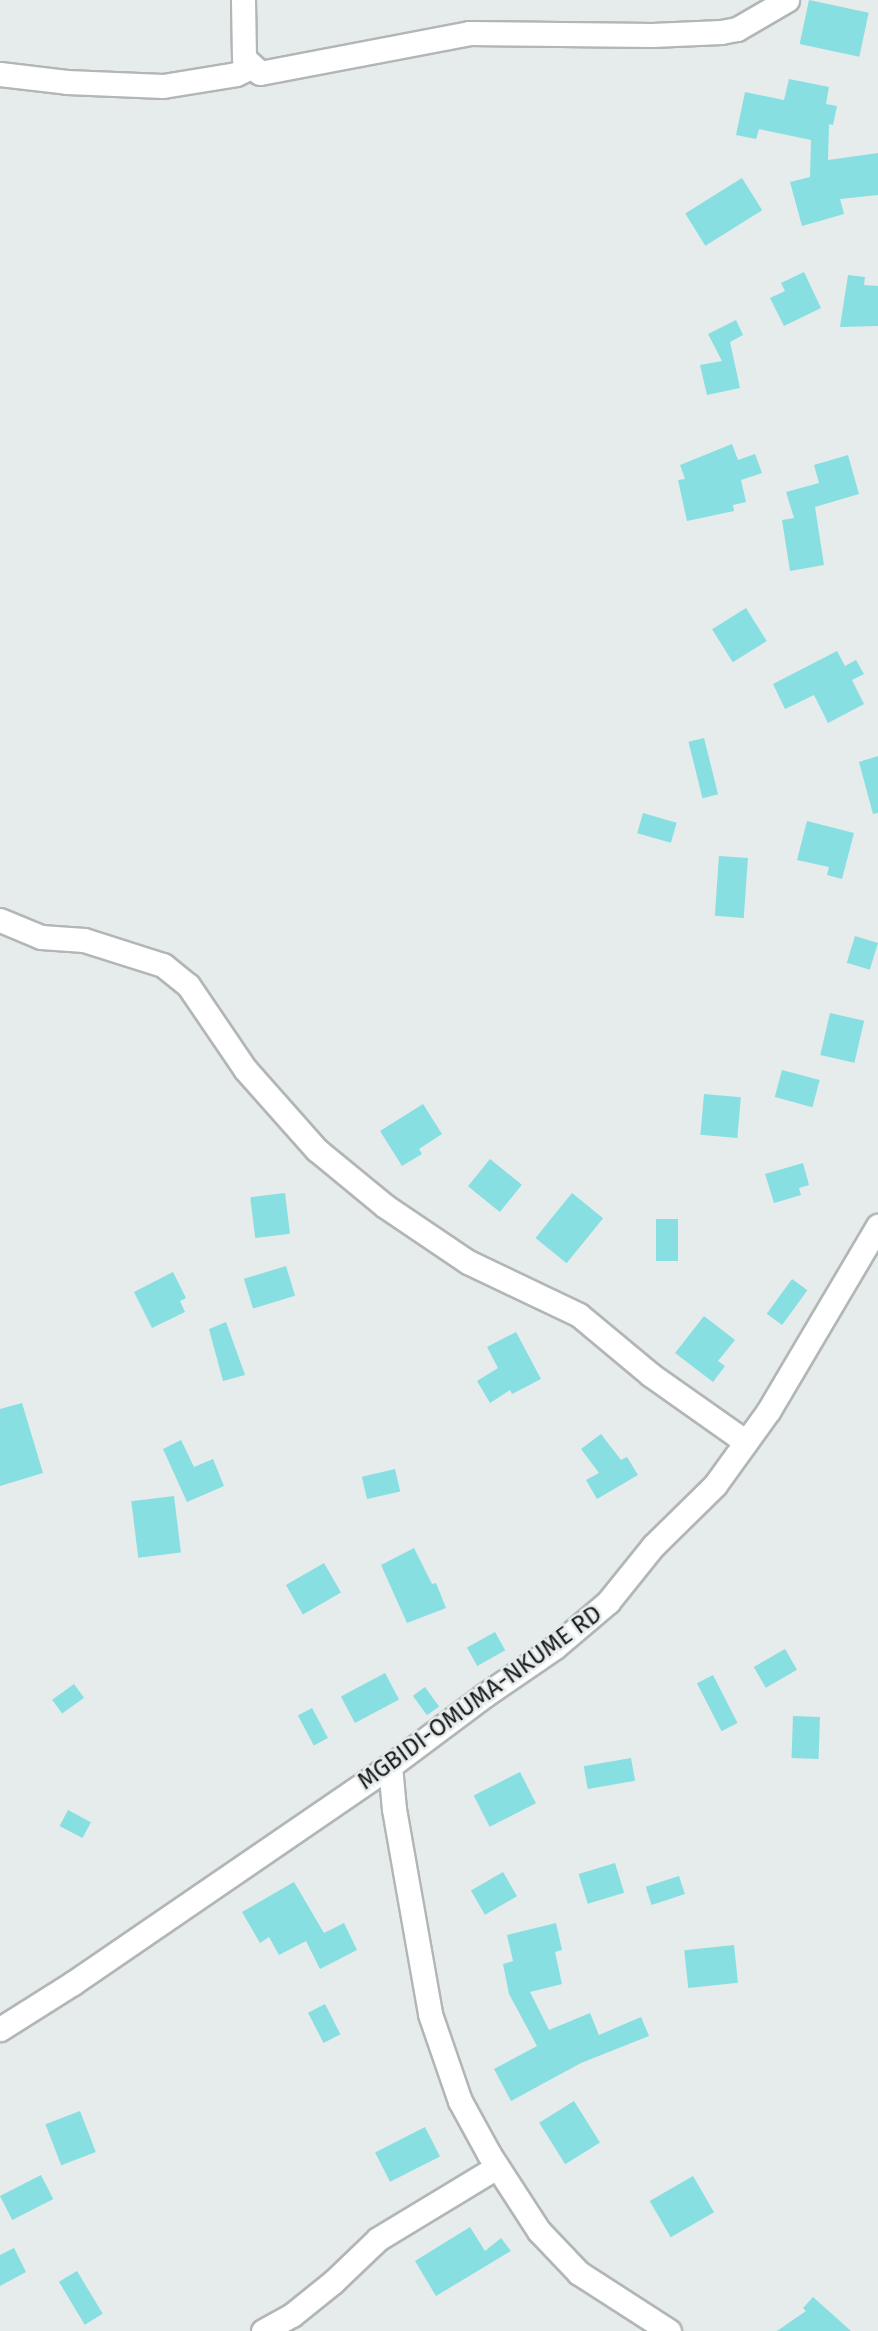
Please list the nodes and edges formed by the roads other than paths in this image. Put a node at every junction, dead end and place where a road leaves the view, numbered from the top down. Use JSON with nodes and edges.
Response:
{"nodes":[{"id":1,"x":243,"y":0,"type":"edge"},
{"id":2,"x":787,"y":0,"type":"edge"},
{"id":3,"x":251,"y":67,"type":"junction"},
{"id":4,"x":0,"y":75,"type":"edge"},
{"id":5,"x":0,"y":920,"type":"edge"},
{"id":6,"x":878,"y":1226,"type":"edge"},
{"id":7,"x":746,"y":1442,"type":"junction"},
{"id":8,"x":390,"y":1766,"type":"junction"},
{"id":9,"x":0,"y":2029,"type":"edge"},
{"id":10,"x":497,"y":2166,"type":"junction"},
{"id":11,"x":263,"y":2331,"type":"edge"},
{"id":12,"x":668,"y":2331,"type":"edge"}],
"edges":[{"from":1,"to":3,"type":"street"},
{"from":2,"to":3,"type":"street"},
{"from":3,"to":4,"type":"street"},
{"from":5,"to":7,"type":"street"},
{"from":6,"to":7,"type":"street","name":"MGBIDI-OMUMA-NKUME RD"},
{"from":7,"to":8,"type":"street","name":"MGBIDI-OMUMA-NKUME RD"},
{"from":8,"to":9,"type":"street","name":"MGBIDI-OMUMA-NKUME RD"},
{"from":8,"to":10,"type":"street"},
{"from":10,"to":11,"type":"street"},
{"from":10,"to":12,"type":"street"}]}
